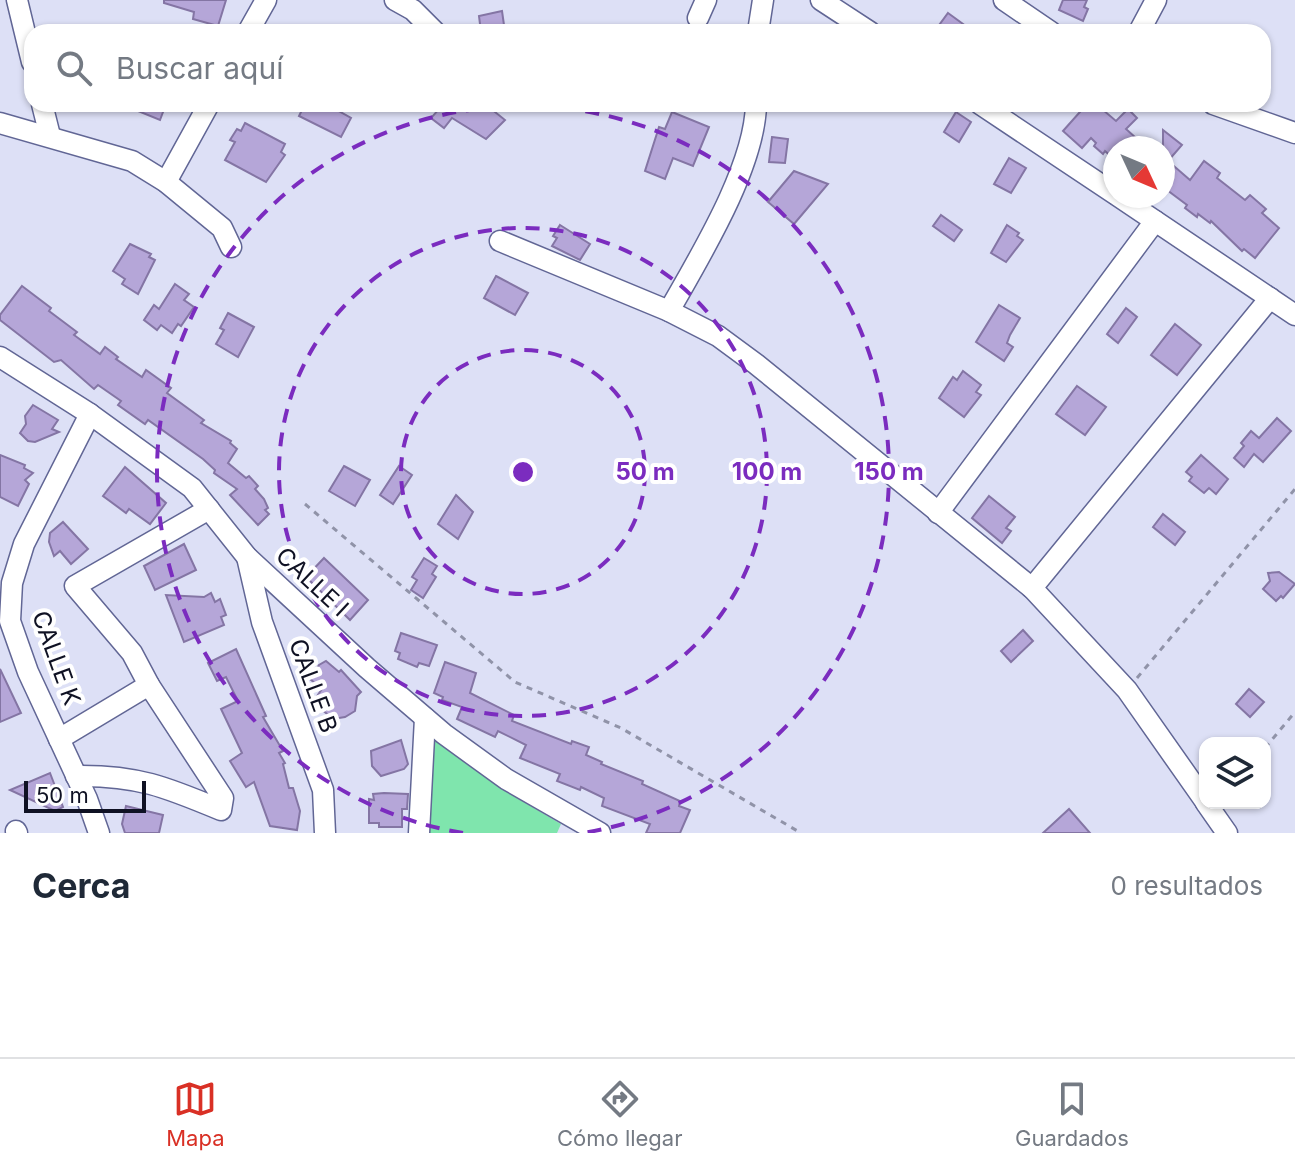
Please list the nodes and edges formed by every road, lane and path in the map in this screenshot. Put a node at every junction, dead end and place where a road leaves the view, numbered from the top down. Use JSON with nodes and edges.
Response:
{"nodes":[{"id":1,"x":17,"y":0,"type":"edge"},
{"id":2,"x":266,"y":0,"type":"edge"},
{"id":3,"x":395,"y":0,"type":"edge"},
{"id":4,"x":763,"y":0,"type":"edge"},
{"id":5,"x":821,"y":0,"type":"edge"},
{"id":6,"x":1004,"y":0,"type":"edge"},
{"id":7,"x":1156,"y":0,"type":"edge"},
{"id":8,"x":252,"y":24,"type":"edge"},
{"id":9,"x":427,"y":24,"type":"edge"},
{"id":10,"x":759,"y":24,"type":"edge"},
{"id":11,"x":858,"y":24,"type":"edge"},
{"id":12,"x":1039,"y":24,"type":"edge"},
{"id":13,"x":1143,"y":24,"type":"edge"},
{"id":14,"x":24,"y":29,"type":"edge"},
{"id":15,"x":44,"y":112,"type":"edge"},
{"id":16,"x":205,"y":112,"type":"edge"},
{"id":17,"x":756,"y":112,"type":"edge"},
{"id":18,"x":992,"y":112,"type":"edge"},
{"id":19,"x":1236,"y":112,"type":"edge"},
{"id":20,"x":0,"y":123,"type":"edge"},
{"id":21,"x":1295,"y":133,"type":"edge"},
{"id":22,"x":50,"y":136,"type":"junction"},
{"id":23,"x":166,"y":182,"type":"junction"},
{"id":24,"x":1103,"y":186,"type":"edge"},
{"id":25,"x":1136,"y":208,"type":"edge"},
{"id":26,"x":1155,"y":221,"type":"junction"},
{"id":27,"x":500,"y":241,"type":"dead end"},
{"id":28,"x":231,"y":247,"type":"dead end"},
{"id":29,"x":1270,"y":298,"type":"junction"},
{"id":30,"x":669,"y":311,"type":"junction"},
{"id":31,"x":1295,"y":315,"type":"edge"},
{"id":32,"x":0,"y":357,"type":"edge"},
{"id":33,"x":90,"y":414,"type":"junction"},
{"id":34,"x":1295,"y":489,"type":"edge"},
{"id":35,"x":305,"y":504,"type":"dead end"},
{"id":36,"x":209,"y":509,"type":"junction"},
{"id":37,"x":938,"y":513,"type":"junction"},
{"id":38,"x":247,"y":557,"type":"junction"},
{"id":39,"x":1032,"y":588,"type":"junction"},
{"id":40,"x":149,"y":685,"type":"junction"},
{"id":41,"x":1127,"y":690,"type":"junction"},
{"id":42,"x":1295,"y":712,"type":"edge"},
{"id":43,"x":425,"y":718,"type":"junction"},
{"id":44,"x":59,"y":739,"type":"junction"},
{"id":45,"x":1271,"y":741,"type":"edge"},
{"id":46,"x":76,"y":776,"type":"junction"},
{"id":47,"x":1199,"y":792,"type":"edge"},
{"id":48,"x":1211,"y":809,"type":"edge"},
{"id":49,"x":566,"y":825,"type":"edge"},
{"id":50,"x":99,"y":833,"type":"edge"},
{"id":51,"x":325,"y":833,"type":"edge"},
{"id":52,"x":419,"y":833,"type":"edge"},
{"id":53,"x":600,"y":833,"type":"edge"},
{"id":54,"x":801,"y":833,"type":"edge"},
{"id":55,"x":1227,"y":833,"type":"edge"}],
"edges":[{"from":1,"to":14,"type":"street"},
{"from":2,"to":8,"type":"street"},
{"from":3,"to":9,"type":"street"},
{"from":4,"to":10,"type":"street"},
{"from":5,"to":11,"type":"street"},
{"from":6,"to":12,"type":"street"},
{"from":7,"to":13,"type":"street"},
{"from":15,"to":22,"type":"street"},
{"from":16,"to":23,"type":"street"},
{"from":17,"to":30,"type":"street"},
{"from":18,"to":24,"type":"street"},
{"from":19,"to":21,"type":"street"},
{"from":20,"to":22,"type":"street"},
{"from":22,"to":23,"type":"street"},
{"from":23,"to":28,"type":"street"},
{"from":25,"to":26,"type":"street"},
{"from":26,"to":29,"type":"street"},
{"from":26,"to":37,"type":"street"},
{"from":27,"to":30,"type":"street"},
{"from":29,"to":31,"type":"street"},
{"from":29,"to":39,"type":"street"},
{"from":30,"to":37,"type":"street"},
{"from":32,"to":33,"type":"street","name":"CALLE I"},
{"from":33,"to":36,"type":"street","name":"CALLE I"},
{"from":33,"to":44,"type":"street","name":"CALLE K"},
{"from":34,"to":41,"type":"path"},
{"from":35,"to":54,"type":"path"},
{"from":36,"to":38,"type":"street","name":"CALLE I"},
{"from":36,"to":40,"type":"street"},
{"from":37,"to":39,"type":"street"},
{"from":38,"to":43,"type":"street","name":"CALLE I"},
{"from":38,"to":51,"type":"street","name":"CALLE B"},
{"from":39,"to":41,"type":"street"},
{"from":40,"to":44,"type":"street"},
{"from":40,"to":46,"type":"street"},
{"from":41,"to":47,"type":"street"},
{"from":42,"to":45,"type":"path"},
{"from":43,"to":49,"type":"street","name":"CALLE I"},
{"from":43,"to":52,"type":"street"},
{"from":44,"to":46,"type":"street","name":"CALLE K"},
{"from":46,"to":50,"type":"street","name":"CALLE K"},
{"from":48,"to":55,"type":"street"},
{"from":49,"to":53,"type":"street","name":"CALLE I"}]}
